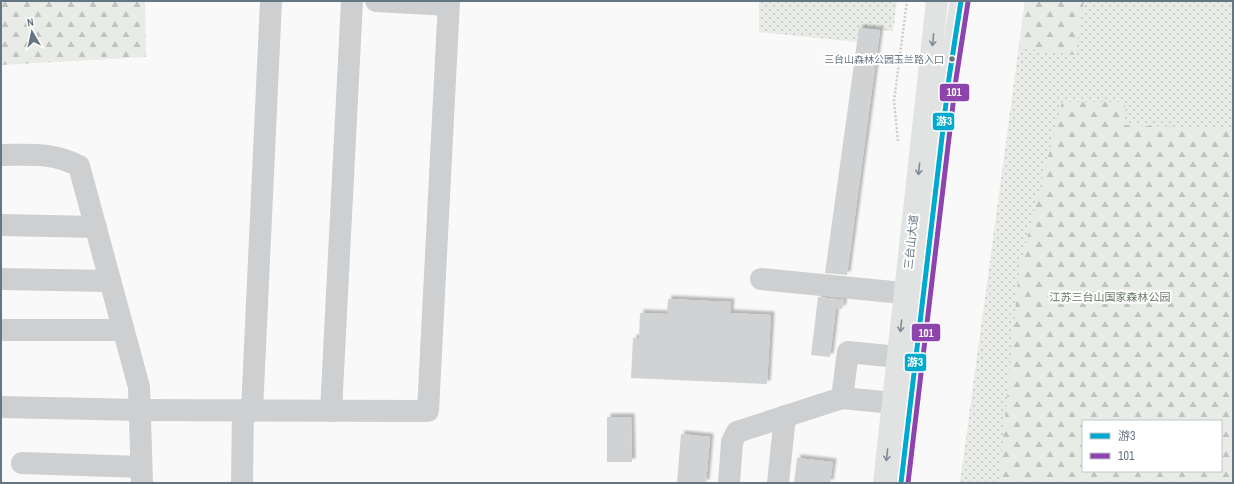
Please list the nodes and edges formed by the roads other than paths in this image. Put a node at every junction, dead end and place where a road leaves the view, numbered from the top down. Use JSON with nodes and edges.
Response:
{"nodes":[{"id":1,"x":271,"y":1,"type":"edge"},
{"id":2,"x":352,"y":1,"type":"edge"},
{"id":3,"x":376,"y":1,"type":"edge"},
{"id":4,"x":937,"y":1,"type":"edge"},
{"id":5,"x":960,"y":1,"type":"edge"},
{"id":6,"x":448,"y":3,"type":"edge"},
{"id":7,"x":1,"y":155,"type":"edge"},
{"id":8,"x":1,"y":225,"type":"edge"},
{"id":9,"x":96,"y":227,"type":"junction"},
{"id":10,"x":1,"y":279,"type":"edge"},
{"id":11,"x":761,"y":279,"type":"dead end"},
{"id":12,"x":110,"y":281,"type":"junction"},
{"id":13,"x":914,"y":294,"type":"junction"},
{"id":14,"x":1,"y":330,"type":"edge"},
{"id":15,"x":123,"y":330,"type":"junction"},
{"id":16,"x":898,"y":357,"type":"junction"},
{"id":17,"x":842,"y":398,"type":"junction"},
{"id":18,"x":893,"y":403,"type":"junction"},
{"id":19,"x":1,"y":407,"type":"edge"},
{"id":20,"x":140,"y":410,"type":"junction"},
{"id":21,"x":248,"y":411,"type":"junction"},
{"id":22,"x":331,"y":411,"type":"junction"},
{"id":23,"x":785,"y":416,"type":"junction"},
{"id":24,"x":22,"y":463,"type":"dead end"},
{"id":25,"x":142,"y":475,"type":"edge"},
{"id":26,"x":242,"y":483,"type":"edge"},
{"id":27,"x":728,"y":483,"type":"edge"},
{"id":28,"x":778,"y":483,"type":"edge"},
{"id":29,"x":884,"y":483,"type":"edge"},
{"id":30,"x":901,"y":483,"type":"edge"}],
"edges":[{"from":1,"to":21,"type":"street"},
{"from":2,"to":22,"type":"street"},
{"from":3,"to":6,"type":"street"},
{"from":4,"to":13,"type":"main road","name":"三台山大道","one_way":true},
{"from":5,"to":13,"type":"main road","name":"三台山大道"},
{"from":6,"to":22,"type":"street"},
{"from":7,"to":9,"type":"street"},
{"from":8,"to":9,"type":"street"},
{"from":9,"to":12,"type":"street"},
{"from":10,"to":12,"type":"street"},
{"from":11,"to":13,"type":"street"},
{"from":12,"to":15,"type":"street"},
{"from":13,"to":16,"type":"main road","name":"三台山大道","one_way":true},
{"from":13,"to":30,"type":"main road","name":"三台山大道"},
{"from":14,"to":15,"type":"street"},
{"from":15,"to":20,"type":"street"},
{"from":16,"to":17,"type":"street"},
{"from":16,"to":18,"type":"main road","name":"三台山大道"},
{"from":17,"to":18,"type":"street"},
{"from":17,"to":23,"type":"street"},
{"from":18,"to":29,"type":"main road","name":"三台山大道","one_way":true},
{"from":19,"to":20,"type":"street"},
{"from":20,"to":21,"type":"street"},
{"from":20,"to":25,"type":"street"},
{"from":21,"to":22,"type":"street"},
{"from":21,"to":26,"type":"street"},
{"from":23,"to":27,"type":"street"},
{"from":23,"to":28,"type":"street"},
{"from":24,"to":25,"type":"street"}]}
